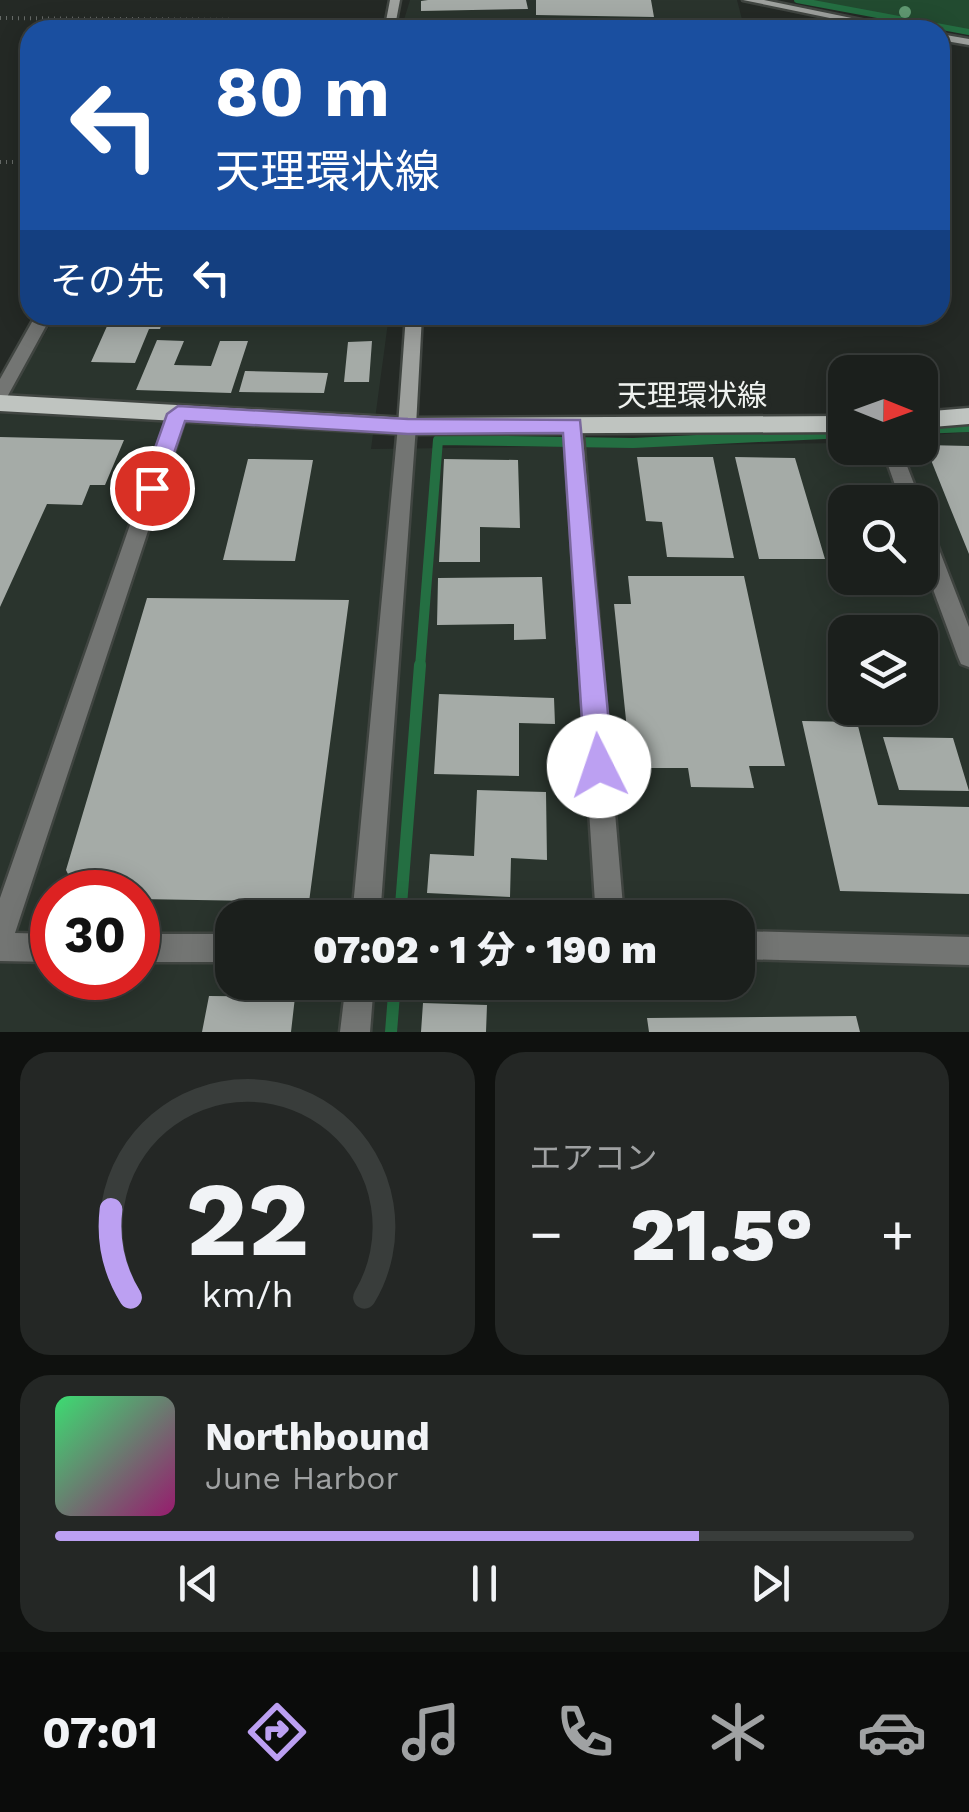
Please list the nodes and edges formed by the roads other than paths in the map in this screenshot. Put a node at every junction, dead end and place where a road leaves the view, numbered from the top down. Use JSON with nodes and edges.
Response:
{"nodes":[{"id":1,"x":748,"y":0,"type":"edge"},
{"id":2,"x":853,"y":20,"type":"edge"},
{"id":3,"x":38,"y":325,"type":"edge"},
{"id":4,"x":413,"y":325,"type":"edge"},
{"id":5,"x":0,"y":395,"type":"edge"},
{"id":6,"x":0,"y":403,"type":"edge"},
{"id":7,"x":178,"y":414,"type":"junction"},
{"id":8,"x":969,"y":416,"type":"edge"},
{"id":9,"x":938,"y":419,"type":"edge"},
{"id":10,"x":828,"y":424,"type":"edge"},
{"id":11,"x":408,"y":426,"type":"junction"},
{"id":12,"x":572,"y":426,"type":"junction"},
{"id":13,"x":938,"y":574,"type":"edge"},
{"id":14,"x":969,"y":657,"type":"edge"},
{"id":15,"x":368,"y":900,"type":"edge"},
{"id":16,"x":609,"y":900,"type":"edge"},
{"id":17,"x":0,"y":938,"type":"edge"},
{"id":18,"x":755,"y":945,"type":"edge"},
{"id":19,"x":0,"y":947,"type":"edge"},
{"id":20,"x":30,"y":948,"type":"edge"},
{"id":21,"x":160,"y":948,"type":"edge"},
{"id":22,"x":215,"y":948,"type":"edge"},
{"id":23,"x":969,"y":951,"type":"edge"},
{"id":24,"x":359,"y":1000,"type":"edge"},
{"id":25,"x":356,"y":1032,"type":"edge"}],
"edges":[{"from":1,"to":2,"type":"main road"},
{"from":3,"to":5,"type":"street"},
{"from":4,"to":11,"type":"main road"},
{"from":6,"to":7,"type":"main road","name":"天理環状線"},
{"from":7,"to":11,"type":"main road","name":"天理環状線"},
{"from":7,"to":17,"type":"street"},
{"from":8,"to":9,"type":"main road"},
{"from":10,"to":12,"type":"main road","name":"天理環状線"},
{"from":11,"to":12,"type":"main road","name":"天理環状線"},
{"from":11,"to":15,"type":"street"},
{"from":12,"to":16,"type":"street"},
{"from":13,"to":14,"type":"street"},
{"from":18,"to":23,"type":"street"},
{"from":19,"to":20,"type":"street"},
{"from":21,"to":22,"type":"street"},
{"from":24,"to":25,"type":"street"}]}
